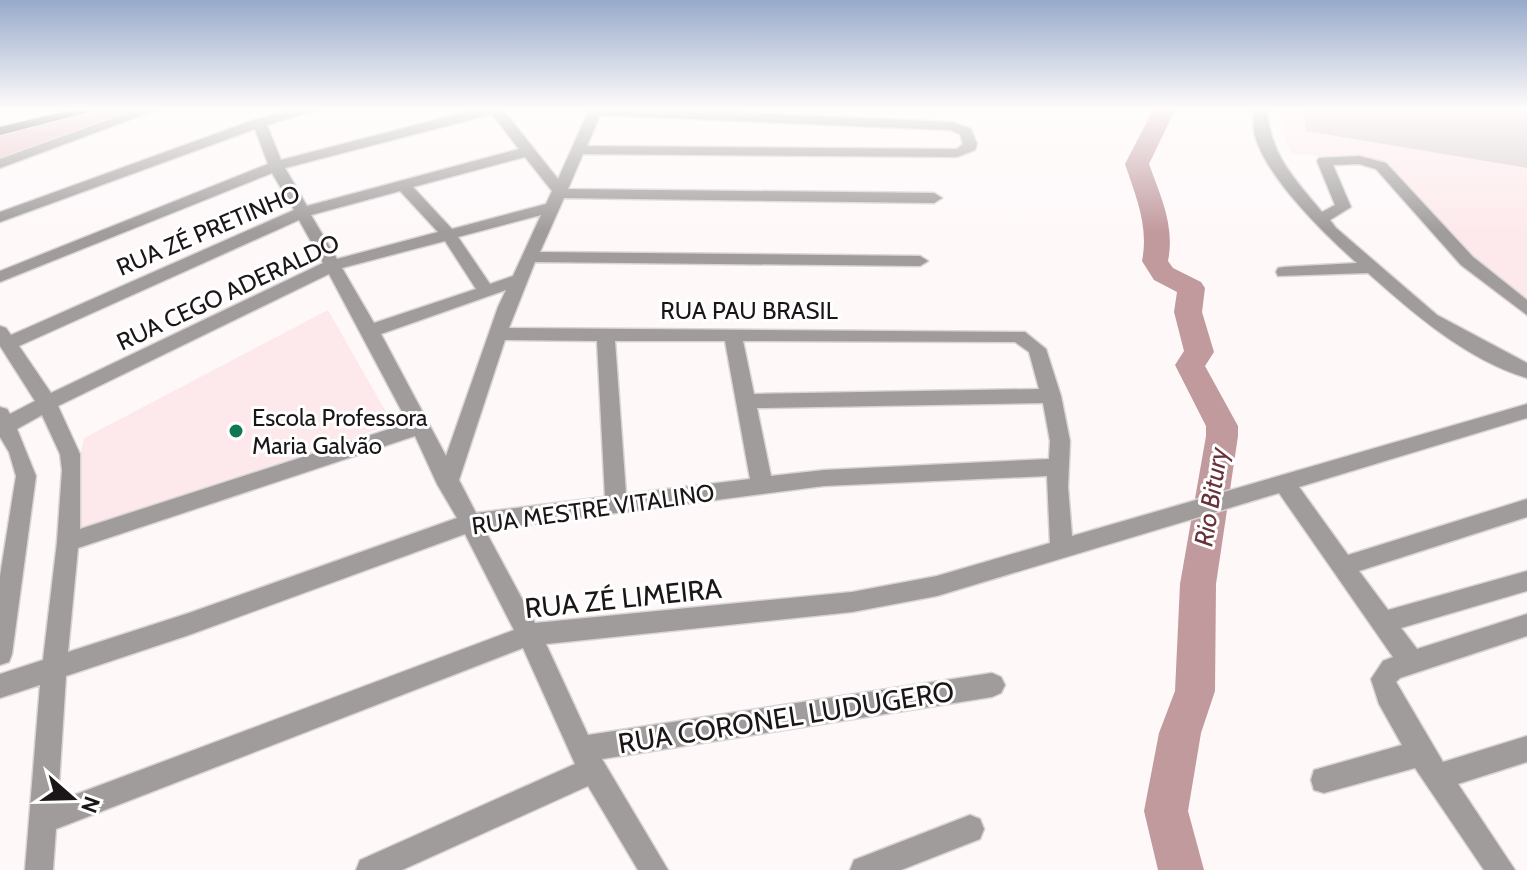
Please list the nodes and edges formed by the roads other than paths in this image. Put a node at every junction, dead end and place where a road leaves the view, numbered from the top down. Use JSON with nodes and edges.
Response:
{"nodes":[{"id":1,"x":579,"y":150,"type":"edge"},
{"id":2,"x":37,"y":151,"type":"edge"},
{"id":3,"x":183,"y":151,"type":"edge"},
{"id":4,"x":270,"y":151,"type":"edge"},
{"id":5,"x":336,"y":151,"type":"edge"},
{"id":6,"x":655,"y":151,"type":"edge"},
{"id":7,"x":966,"y":151,"type":"edge"},
{"id":8,"x":1269,"y":151,"type":"edge"},
{"id":9,"x":526,"y":152,"type":"joint"},
{"id":10,"x":0,"y":164,"type":"edge"},
{"id":11,"x":276,"y":166,"type":"junction"},
{"id":12,"x":403,"y":185,"type":"junction"},
{"id":13,"x":934,"y":198,"type":"dead end"},
{"id":14,"x":558,"y":200,"type":"junction"},
{"id":15,"x":303,"y":212,"type":"junction"},
{"id":16,"x":0,"y":217,"type":"edge"},
{"id":17,"x":1324,"y":217,"type":"dead end"},
{"id":18,"x":449,"y":235,"type":"junction"},
{"id":19,"x":531,"y":257,"type":"junction"},
{"id":20,"x":920,"y":261,"type":"dead end"},
{"id":21,"x":333,"y":265,"type":"junction"},
{"id":22,"x":1371,"y":268,"type":"junction"},
{"id":23,"x":1284,"y":272,"type":"dead end"},
{"id":24,"x":0,"y":277,"type":"edge"},
{"id":25,"x":521,"y":279,"type":"junction"},
{"id":26,"x":486,"y":291,"type":"junction"},
{"id":27,"x":1527,"y":309,"type":"edge"},
{"id":28,"x":370,"y":331,"type":"junction"},
{"id":29,"x":498,"y":334,"type":"junction"},
{"id":30,"x":606,"y":334,"type":"junction"},
{"id":31,"x":733,"y":334,"type":"junction"},
{"id":32,"x":4,"y":338,"type":"edge"},
{"id":33,"x":1527,"y":371,"type":"edge"},
{"id":34,"x":1051,"y":396,"type":"junction"},
{"id":35,"x":745,"y":401,"type":"junction"},
{"id":36,"x":47,"y":403,"type":"junction"},
{"id":37,"x":1527,"y":411,"type":"edge"},
{"id":38,"x":7,"y":421,"type":"edge"},
{"id":39,"x":419,"y":427,"type":"junction"},
{"id":40,"x":1058,"y":467,"type":"junction"},
{"id":41,"x":1284,"y":483,"type":"junction"},
{"id":42,"x":447,"y":484,"type":"junction"},
{"id":43,"x":762,"y":486,"type":"junction"},
{"id":44,"x":616,"y":506,"type":"junction"},
{"id":45,"x":1527,"y":508,"type":"edge"},
{"id":46,"x":469,"y":523,"type":"junction"},
{"id":47,"x":9,"y":531,"type":"edge"},
{"id":48,"x":68,"y":542,"type":"junction"},
{"id":49,"x":1062,"y":550,"type":"junction"},
{"id":50,"x":1343,"y":566,"type":"junction"},
{"id":51,"x":1527,"y":581,"type":"edge"},
{"id":52,"x":1384,"y":622,"type":"junction"},
{"id":53,"x":1527,"y":625,"type":"edge"},
{"id":54,"x":529,"y":635,"type":"junction"},
{"id":55,"x":0,"y":654,"type":"edge"},
{"id":56,"x":1401,"y":666,"type":"junction"},
{"id":57,"x":54,"y":669,"type":"junction"},
{"id":58,"x":992,"y":685,"type":"dead end"},
{"id":59,"x":0,"y":686,"type":"edge"},
{"id":60,"x":1527,"y":749,"type":"edge"},
{"id":61,"x":1421,"y":753,"type":"junction"},
{"id":62,"x":588,"y":759,"type":"junction"},
{"id":63,"x":1439,"y":777,"type":"junction"},
{"id":64,"x":1324,"y":780,"type":"dead end"},
{"id":65,"x":44,"y":820,"type":"junction"},
{"id":66,"x":970,"y":829,"type":"dead end"},
{"id":67,"x":39,"y":870,"type":"edge"},
{"id":68,"x":370,"y":870,"type":"edge"},
{"id":69,"x":654,"y":870,"type":"edge"},
{"id":70,"x":864,"y":870,"type":"edge"},
{"id":71,"x":1501,"y":870,"type":"edge"}],
"edges":[{"from":1,"to":14,"type":"street"},
{"from":2,"to":10,"type":"street"},
{"from":3,"to":16,"type":"street"},
{"from":4,"to":11,"type":"street"},
{"from":5,"to":11,"type":"street"},
{"from":6,"to":7,"type":"street"},
{"from":8,"to":22,"type":"street"},
{"from":9,"to":12,"type":"street","name":"RUA ZÉ PRETINHO"},
{"from":9,"to":14,"type":"street"},
{"from":11,"to":15,"type":"street"},
{"from":11,"to":24,"type":"street"},
{"from":12,"to":15,"type":"street","name":"RUA ZÉ PRETINHO"},
{"from":12,"to":18,"type":"street"},
{"from":13,"to":14,"type":"street","name":"RUA CEGO ADERALDO"},
{"from":14,"to":18,"type":"street","name":"RUA CEGO ADERALDO"},
{"from":14,"to":19,"type":"street"},
{"from":15,"to":21,"type":"street"},
{"from":15,"to":32,"type":"street","name":"RUA ZÉ PRETINHO"},
{"from":17,"to":27,"type":"street"},
{"from":18,"to":21,"type":"street","name":"RUA CEGO ADERALDO"},
{"from":18,"to":26,"type":"street"},
{"from":19,"to":20,"type":"street"},
{"from":19,"to":25,"type":"street"},
{"from":21,"to":28,"type":"street"},
{"from":21,"to":36,"type":"street","name":"RUA CEGO ADERALDO"},
{"from":22,"to":23,"type":"street"},
{"from":22,"to":33,"type":"street"},
{"from":25,"to":26,"type":"street"},
{"from":25,"to":29,"type":"street"},
{"from":26,"to":28,"type":"street"},
{"from":28,"to":39,"type":"street"},
{"from":29,"to":30,"type":"street","name":"RUA PAU BRASIL"},
{"from":29,"to":42,"type":"street"},
{"from":30,"to":31,"type":"street","name":"RUA PAU BRASIL"},
{"from":30,"to":44,"type":"street"},
{"from":31,"to":34,"type":"street","name":"RUA PAU BRASIL"},
{"from":31,"to":35,"type":"street"},
{"from":32,"to":36,"type":"street"},
{"from":34,"to":35,"type":"street"},
{"from":34,"to":40,"type":"street"},
{"from":35,"to":43,"type":"street"},
{"from":36,"to":38,"type":"street","name":"RUA CEGO ADERALDO"},
{"from":36,"to":48,"type":"street"},
{"from":37,"to":41,"type":"street","name":"RUA ZÉ LIMEIRA"},
{"from":38,"to":47,"type":"street"},
{"from":39,"to":42,"type":"street"},
{"from":39,"to":48,"type":"street"},
{"from":40,"to":43,"type":"street","name":"RUA MESTRE VITALINO"},
{"from":40,"to":49,"type":"street"},
{"from":41,"to":49,"type":"street","name":"RUA ZÉ LIMEIRA"},
{"from":41,"to":50,"type":"street"},
{"from":42,"to":46,"type":"street"},
{"from":43,"to":44,"type":"street","name":"RUA MESTRE VITALINO"},
{"from":44,"to":46,"type":"street","name":"RUA MESTRE VITALINO"},
{"from":45,"to":50,"type":"street"},
{"from":46,"to":54,"type":"street"},
{"from":46,"to":57,"type":"street","name":"RUA MESTRE VITALINO"},
{"from":47,"to":55,"type":"street"},
{"from":48,"to":57,"type":"street"},
{"from":49,"to":54,"type":"street","name":"RUA ZÉ LIMEIRA"},
{"from":50,"to":52,"type":"street"},
{"from":51,"to":52,"type":"street"},
{"from":52,"to":56,"type":"street"},
{"from":53,"to":56,"type":"street"},
{"from":54,"to":62,"type":"street"},
{"from":54,"to":65,"type":"street","name":"RUA ZÉ LIMEIRA"},
{"from":56,"to":61,"type":"street"},
{"from":57,"to":59,"type":"street","name":"RUA MESTRE VITALINO"},
{"from":57,"to":65,"type":"street"},
{"from":58,"to":62,"type":"street","name":"RUA CORONEL LUDUGERO"},
{"from":60,"to":63,"type":"street"},
{"from":61,"to":63,"type":"street"},
{"from":61,"to":64,"type":"street"},
{"from":62,"to":68,"type":"street","name":"RUA CORONEL LUDUGERO"},
{"from":62,"to":69,"type":"street"},
{"from":63,"to":71,"type":"street"},
{"from":65,"to":67,"type":"street"},
{"from":66,"to":70,"type":"street"}]}
